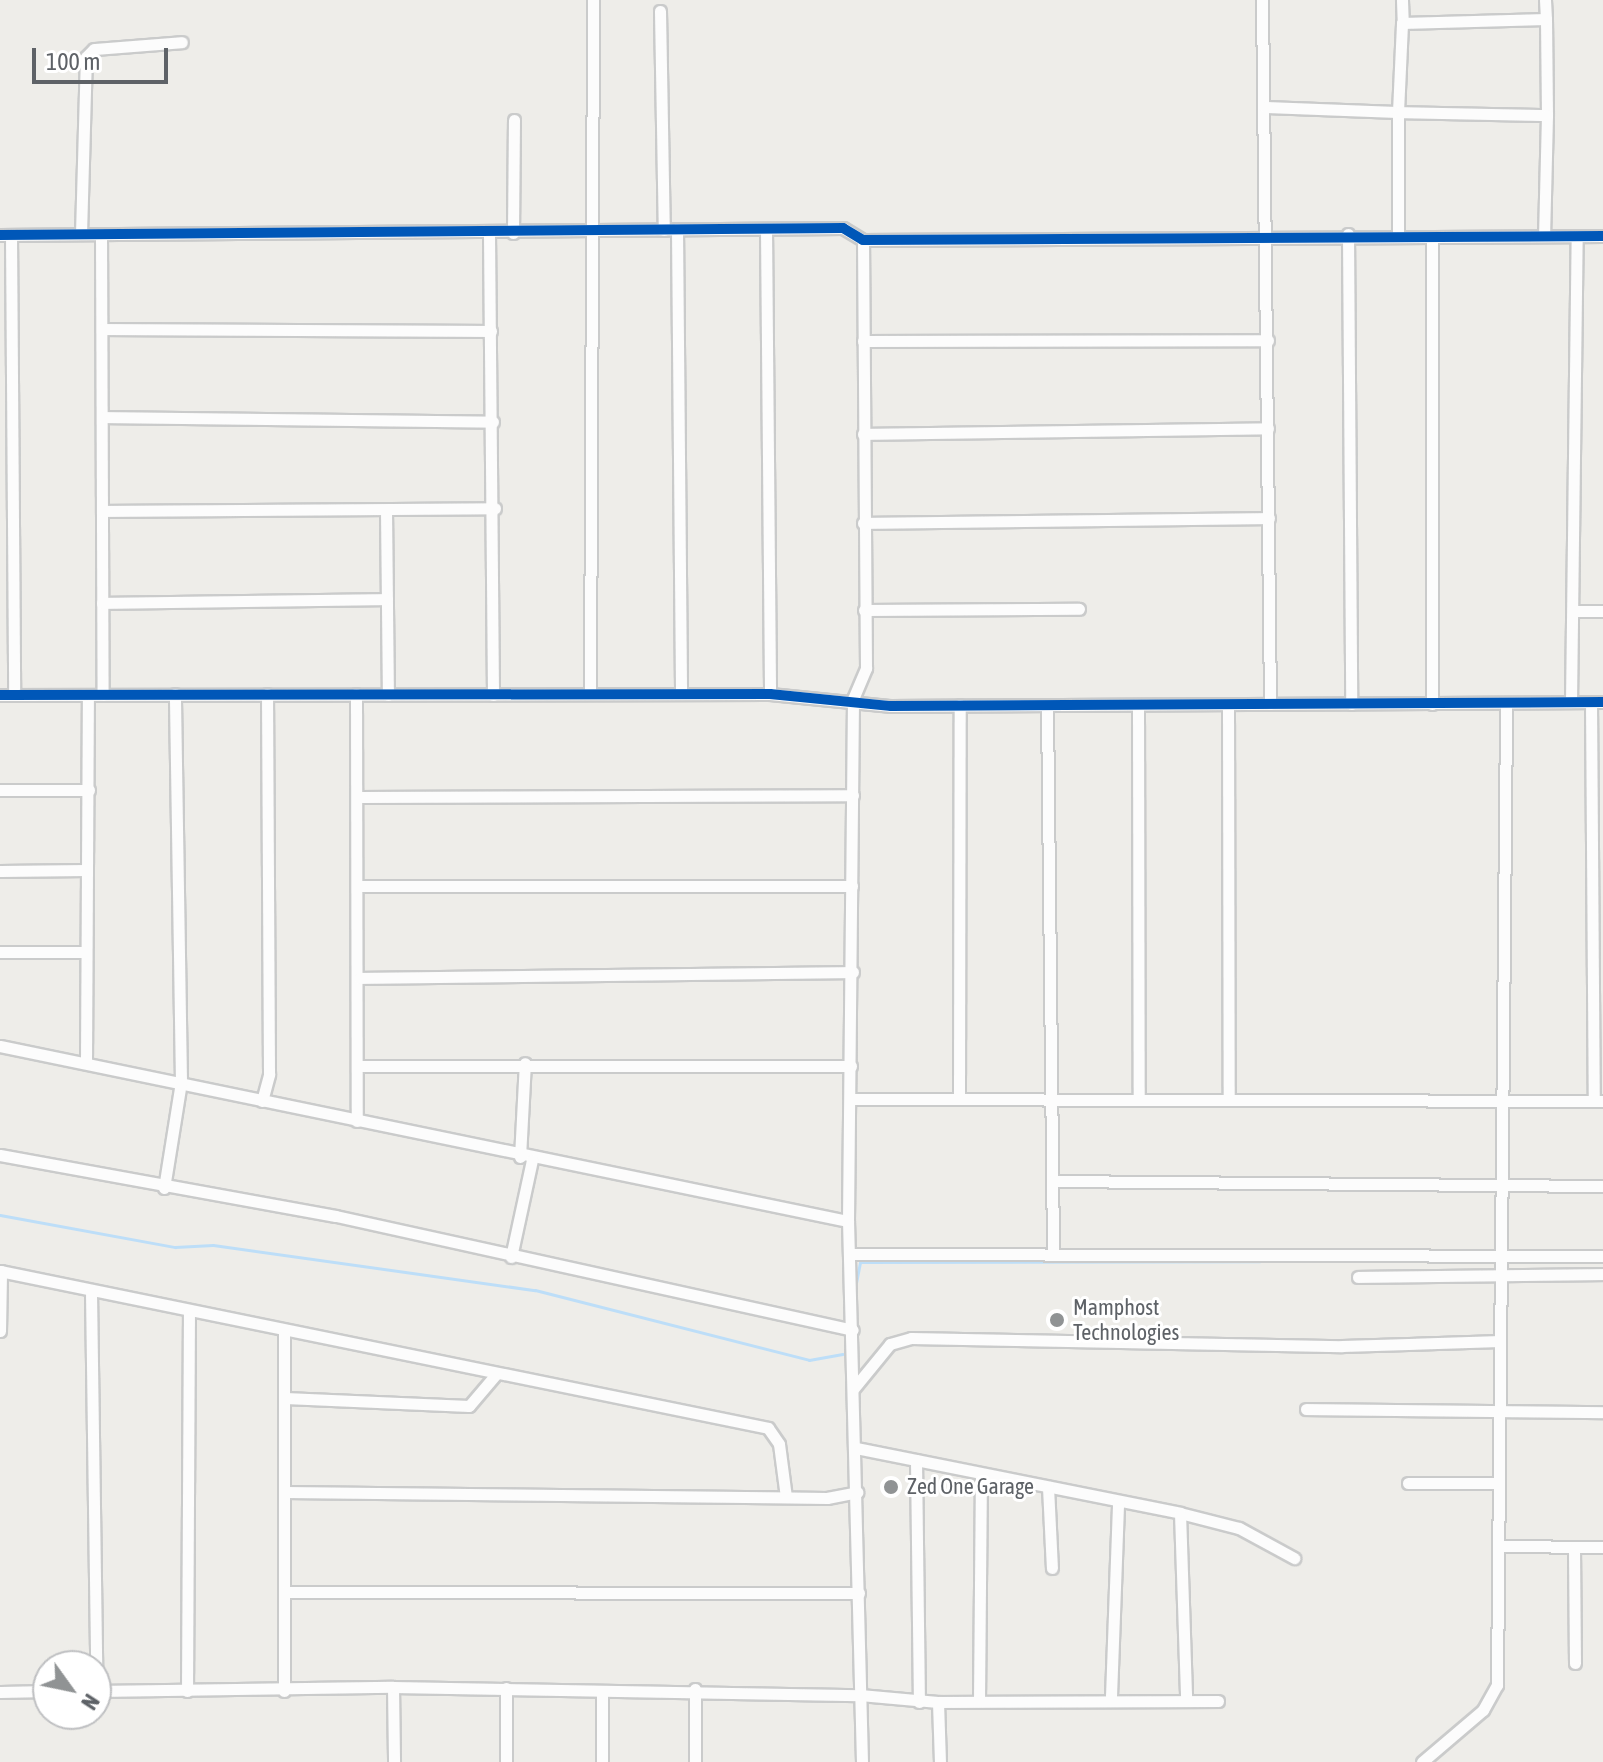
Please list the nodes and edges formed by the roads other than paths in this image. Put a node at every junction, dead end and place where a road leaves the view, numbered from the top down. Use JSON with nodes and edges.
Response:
{"nodes":[{"id":1,"x":593,"y":0,"type":"edge"},
{"id":2,"x":1262,"y":0,"type":"edge"},
{"id":3,"x":1402,"y":0,"type":"edge"},
{"id":4,"x":1545,"y":0,"type":"edge"},
{"id":5,"x":660,"y":11,"type":"dead end"},
{"id":6,"x":1546,"y":19,"type":"junction"},
{"id":7,"x":1403,"y":23,"type":"junction"},
{"id":8,"x":182,"y":42,"type":"dead end"},
{"id":9,"x":1265,"y":107,"type":"junction"},
{"id":10,"x":1398,"y":112,"type":"junction"},
{"id":11,"x":1547,"y":115,"type":"junction"},
{"id":12,"x":514,"y":120,"type":"dead end"},
{"id":13,"x":677,"y":229,"type":"junction"},
{"id":14,"x":766,"y":229,"type":"junction"},
{"id":15,"x":664,"y":230,"type":"junction"},
{"id":16,"x":588,"y":232,"type":"junction"},
{"id":17,"x":513,"y":233,"type":"junction"},
{"id":18,"x":81,"y":234,"type":"junction"},
{"id":19,"x":101,"y":234,"type":"junction"},
{"id":20,"x":489,"y":234,"type":"junction"},
{"id":21,"x":1348,"y":234,"type":"junction"},
{"id":22,"x":6,"y":235,"type":"edge"},
{"id":23,"x":1544,"y":235,"type":"junction"},
{"id":24,"x":1398,"y":236,"type":"junction"},
{"id":25,"x":1577,"y":236,"type":"junction"},
{"id":26,"x":1603,"y":236,"type":"edge"},
{"id":27,"x":1432,"y":237,"type":"junction"},
{"id":28,"x":1268,"y":238,"type":"junction"},
{"id":29,"x":863,"y":240,"type":"junction"},
{"id":30,"x":102,"y":329,"type":"junction"},
{"id":31,"x":491,"y":331,"type":"junction"},
{"id":32,"x":1268,"y":340,"type":"junction"},
{"id":33,"x":863,"y":341,"type":"junction"},
{"id":34,"x":103,"y":417,"type":"junction"},
{"id":35,"x":493,"y":422,"type":"junction"},
{"id":36,"x":1268,"y":428,"type":"junction"},
{"id":37,"x":863,"y":434,"type":"junction"},
{"id":38,"x":495,"y":508,"type":"junction"},
{"id":39,"x":386,"y":510,"type":"junction"},
{"id":40,"x":102,"y":511,"type":"junction"},
{"id":41,"x":1269,"y":518,"type":"junction"},
{"id":42,"x":863,"y":523,"type":"junction"},
{"id":43,"x":387,"y":599,"type":"junction"},
{"id":44,"x":102,"y":603,"type":"junction"},
{"id":45,"x":1079,"y":609,"type":"dead end"},
{"id":46,"x":864,"y":610,"type":"junction"},
{"id":47,"x":1575,"y":611,"type":"junction"},
{"id":48,"x":1603,"y":611,"type":"edge"},
{"id":49,"x":175,"y":694,"type":"junction"},
{"id":50,"x":267,"y":694,"type":"junction"},
{"id":51,"x":356,"y":694,"type":"junction"},
{"id":52,"x":590,"y":694,"type":"junction"},
{"id":53,"x":681,"y":694,"type":"junction"},
{"id":54,"x":770,"y":694,"type":"junction"},
{"id":55,"x":0,"y":695,"type":"edge"},
{"id":56,"x":14,"y":695,"type":"junction"},
{"id":57,"x":88,"y":695,"type":"junction"},
{"id":58,"x":103,"y":695,"type":"junction"},
{"id":59,"x":388,"y":695,"type":"junction"},
{"id":60,"x":493,"y":695,"type":"junction"},
{"id":61,"x":853,"y":699,"type":"junction"},
{"id":62,"x":1571,"y":702,"type":"junction"},
{"id":63,"x":1597,"y":702,"type":"edge"},
{"id":64,"x":1228,"y":704,"type":"junction"},
{"id":65,"x":1270,"y":704,"type":"junction"},
{"id":66,"x":1351,"y":704,"type":"junction"},
{"id":67,"x":1432,"y":704,"type":"junction"},
{"id":68,"x":1506,"y":704,"type":"junction"},
{"id":69,"x":960,"y":705,"type":"junction"},
{"id":70,"x":1047,"y":705,"type":"junction"},
{"id":71,"x":1138,"y":705,"type":"junction"},
{"id":72,"x":0,"y":790,"type":"edge"},
{"id":73,"x":89,"y":790,"type":"junction"},
{"id":74,"x":853,"y":795,"type":"junction"},
{"id":75,"x":358,"y":797,"type":"junction"},
{"id":76,"x":87,"y":870,"type":"junction"},
{"id":77,"x":0,"y":871,"type":"edge"},
{"id":78,"x":358,"y":886,"type":"junction"},
{"id":79,"x":852,"y":886,"type":"junction"},
{"id":80,"x":0,"y":952,"type":"edge"},
{"id":81,"x":86,"y":952,"type":"junction"},
{"id":82,"x":853,"y":972,"type":"junction"},
{"id":83,"x":360,"y":978,"type":"junction"},
{"id":84,"x":0,"y":1046,"type":"edge"},
{"id":85,"x":86,"y":1062,"type":"junction"},
{"id":86,"x":525,"y":1063,"type":"junction"},
{"id":87,"x":360,"y":1066,"type":"junction"},
{"id":88,"x":851,"y":1066,"type":"junction"},
{"id":89,"x":181,"y":1082,"type":"junction"},
{"id":90,"x":1229,"y":1098,"type":"junction"},
{"id":91,"x":851,"y":1099,"type":"junction"},
{"id":92,"x":959,"y":1099,"type":"junction"},
{"id":93,"x":1139,"y":1099,"type":"junction"},
{"id":94,"x":1505,"y":1100,"type":"junction"},
{"id":95,"x":262,"y":1101,"type":"junction"},
{"id":96,"x":1052,"y":1101,"type":"junction"},
{"id":97,"x":1598,"y":1101,"type":"edge"},
{"id":98,"x":357,"y":1121,"type":"junction"},
{"id":99,"x":0,"y":1155,"type":"edge"},
{"id":100,"x":520,"y":1157,"type":"junction"},
{"id":101,"x":532,"y":1160,"type":"junction"},
{"id":102,"x":1052,"y":1181,"type":"junction"},
{"id":103,"x":1506,"y":1185,"type":"junction"},
{"id":104,"x":1603,"y":1186,"type":"edge"},
{"id":105,"x":164,"y":1188,"type":"junction"},
{"id":106,"x":848,"y":1221,"type":"junction"},
{"id":107,"x":852,"y":1254,"type":"junction"},
{"id":108,"x":1053,"y":1255,"type":"junction"},
{"id":109,"x":1503,"y":1256,"type":"junction"},
{"id":110,"x":1603,"y":1256,"type":"edge"},
{"id":111,"x":511,"y":1257,"type":"junction"},
{"id":112,"x":0,"y":1271,"type":"edge"},
{"id":113,"x":1603,"y":1274,"type":"edge"},
{"id":114,"x":1503,"y":1275,"type":"junction"},
{"id":115,"x":1358,"y":1277,"type":"dead end"},
{"id":116,"x":91,"y":1292,"type":"junction"},
{"id":117,"x":189,"y":1311,"type":"junction"},
{"id":118,"x":853,"y":1330,"type":"junction"},
{"id":119,"x":0,"y":1331,"type":"edge"},
{"id":120,"x":284,"y":1333,"type":"junction"},
{"id":121,"x":1500,"y":1341,"type":"junction"},
{"id":122,"x":497,"y":1373,"type":"junction"},
{"id":123,"x":854,"y":1388,"type":"junction"},
{"id":124,"x":285,"y":1398,"type":"junction"},
{"id":125,"x":1306,"y":1409,"type":"dead end"},
{"id":126,"x":1500,"y":1411,"type":"junction"},
{"id":127,"x":1603,"y":1412,"type":"edge"},
{"id":128,"x":856,"y":1448,"type":"junction"},
{"id":129,"x":916,"y":1460,"type":"junction"},
{"id":130,"x":981,"y":1475,"type":"junction"},
{"id":131,"x":1408,"y":1483,"type":"dead end"},
{"id":132,"x":1499,"y":1483,"type":"junction"},
{"id":133,"x":1048,"y":1487,"type":"junction"},
{"id":134,"x":285,"y":1492,"type":"junction"},
{"id":135,"x":857,"y":1492,"type":"junction"},
{"id":136,"x":786,"y":1497,"type":"junction"},
{"id":137,"x":1118,"y":1501,"type":"junction"},
{"id":138,"x":1180,"y":1513,"type":"junction"},
{"id":139,"x":1502,"y":1546,"type":"junction"},
{"id":140,"x":1603,"y":1547,"type":"edge"},
{"id":141,"x":1574,"y":1549,"type":"junction"},
{"id":142,"x":1294,"y":1558,"type":"dead end"},
{"id":143,"x":1052,"y":1568,"type":"dead end"},
{"id":144,"x":285,"y":1592,"type":"junction"},
{"id":145,"x":859,"y":1593,"type":"junction"},
{"id":146,"x":96,"y":1650,"type":"edge"},
{"id":147,"x":1575,"y":1663,"type":"dead end"},
{"id":148,"x":393,"y":1687,"type":"junction"},
{"id":149,"x":506,"y":1688,"type":"junction"},
{"id":150,"x":695,"y":1689,"type":"junction"},
{"id":151,"x":32,"y":1691,"type":"edge"},
{"id":152,"x":112,"y":1691,"type":"edge"},
{"id":153,"x":187,"y":1691,"type":"junction"},
{"id":154,"x":284,"y":1691,"type":"junction"},
{"id":155,"x":602,"y":1691,"type":"junction"},
{"id":156,"x":0,"y":1692,"type":"edge"},
{"id":157,"x":860,"y":1695,"type":"junction"},
{"id":158,"x":1111,"y":1696,"type":"junction"},
{"id":159,"x":1186,"y":1697,"type":"junction"},
{"id":160,"x":979,"y":1700,"type":"junction"},
{"id":161,"x":1218,"y":1701,"type":"dead end"},
{"id":162,"x":919,"y":1702,"type":"junction"},
{"id":163,"x":938,"y":1702,"type":"junction"},
{"id":164,"x":1433,"y":1757,"type":"edge"},
{"id":165,"x":394,"y":1762,"type":"edge"},
{"id":166,"x":506,"y":1762,"type":"edge"},
{"id":167,"x":602,"y":1762,"type":"edge"},
{"id":168,"x":695,"y":1762,"type":"edge"},
{"id":169,"x":862,"y":1762,"type":"edge"},
{"id":170,"x":940,"y":1762,"type":"edge"},
{"id":171,"x":1422,"y":1762,"type":"edge"}],
"edges":[{"from":1,"to":16,"type":"street"},
{"from":2,"to":9,"type":"street"},
{"from":3,"to":7,"type":"street"},
{"from":4,"to":6,"type":"street"},
{"from":5,"to":15,"type":"street"},
{"from":6,"to":7,"type":"street"},
{"from":6,"to":11,"type":"street"},
{"from":7,"to":10,"type":"street"},
{"from":8,"to":18,"type":"street"},
{"from":9,"to":10,"type":"street"},
{"from":9,"to":28,"type":"street"},
{"from":10,"to":11,"type":"street"},
{"from":10,"to":24,"type":"street"},
{"from":11,"to":23,"type":"street"},
{"from":12,"to":17,"type":"street"},
{"from":13,"to":14,"type":"street"},
{"from":13,"to":15,"type":"street"},
{"from":13,"to":53,"type":"street"},
{"from":14,"to":29,"type":"street"},
{"from":14,"to":54,"type":"street"},
{"from":15,"to":16,"type":"street"},
{"from":16,"to":17,"type":"street"},
{"from":16,"to":52,"type":"street"},
{"from":17,"to":20,"type":"street"},
{"from":18,"to":19,"type":"street"},
{"from":18,"to":22,"type":"street"},
{"from":19,"to":20,"type":"street"},
{"from":19,"to":30,"type":"street"},
{"from":20,"to":31,"type":"street"},
{"from":21,"to":24,"type":"street"},
{"from":21,"to":28,"type":"street"},
{"from":21,"to":66,"type":"street"},
{"from":22,"to":56,"type":"street"},
{"from":23,"to":25,"type":"street"},
{"from":23,"to":27,"type":"street"},
{"from":24,"to":27,"type":"street"},
{"from":25,"to":26,"type":"street"},
{"from":25,"to":47,"type":"street"},
{"from":27,"to":67,"type":"street"},
{"from":28,"to":29,"type":"street"},
{"from":28,"to":32,"type":"street"},
{"from":29,"to":33,"type":"street"},
{"from":30,"to":31,"type":"street"},
{"from":30,"to":34,"type":"street"},
{"from":31,"to":35,"type":"street"},
{"from":32,"to":33,"type":"street"},
{"from":32,"to":36,"type":"street"},
{"from":33,"to":37,"type":"street"},
{"from":34,"to":35,"type":"street"},
{"from":34,"to":40,"type":"street"},
{"from":35,"to":38,"type":"street"},
{"from":36,"to":37,"type":"street"},
{"from":36,"to":41,"type":"street"},
{"from":37,"to":42,"type":"street"},
{"from":38,"to":39,"type":"street"},
{"from":38,"to":60,"type":"street"},
{"from":39,"to":40,"type":"street"},
{"from":39,"to":43,"type":"street"},
{"from":40,"to":44,"type":"street"},
{"from":41,"to":42,"type":"street"},
{"from":41,"to":65,"type":"street"},
{"from":42,"to":46,"type":"street"},
{"from":43,"to":44,"type":"street"},
{"from":43,"to":59,"type":"street"},
{"from":44,"to":58,"type":"street"},
{"from":45,"to":46,"type":"street"},
{"from":46,"to":61,"type":"street"},
{"from":47,"to":48,"type":"street"},
{"from":47,"to":62,"type":"street"},
{"from":49,"to":50,"type":"street"},
{"from":49,"to":58,"type":"street"},
{"from":49,"to":89,"type":"street"},
{"from":50,"to":51,"type":"street"},
{"from":50,"to":95,"type":"street"},
{"from":51,"to":59,"type":"street"},
{"from":51,"to":75,"type":"street"},
{"from":52,"to":53,"type":"street"},
{"from":52,"to":60,"type":"street"},
{"from":53,"to":54,"type":"street"},
{"from":54,"to":61,"type":"street"},
{"from":55,"to":56,"type":"street"},
{"from":56,"to":57,"type":"street"},
{"from":57,"to":58,"type":"street"},
{"from":57,"to":73,"type":"street"},
{"from":59,"to":60,"type":"street"},
{"from":61,"to":69,"type":"street"},
{"from":61,"to":74,"type":"street"},
{"from":62,"to":63,"type":"street"},
{"from":62,"to":68,"type":"street"},
{"from":63,"to":97,"type":"street"},
{"from":64,"to":65,"type":"street"},
{"from":64,"to":71,"type":"street"},
{"from":64,"to":90,"type":"street"},
{"from":65,"to":66,"type":"street"},
{"from":66,"to":67,"type":"street"},
{"from":67,"to":68,"type":"street"},
{"from":68,"to":94,"type":"street"},
{"from":69,"to":70,"type":"street"},
{"from":69,"to":92,"type":"street"},
{"from":70,"to":71,"type":"street"},
{"from":70,"to":96,"type":"street"},
{"from":71,"to":93,"type":"street"},
{"from":72,"to":73,"type":"street"},
{"from":73,"to":76,"type":"street"},
{"from":74,"to":75,"type":"street"},
{"from":74,"to":79,"type":"street"},
{"from":75,"to":78,"type":"street"},
{"from":76,"to":77,"type":"street"},
{"from":76,"to":81,"type":"street"},
{"from":78,"to":79,"type":"street"},
{"from":78,"to":83,"type":"street"},
{"from":79,"to":82,"type":"street"},
{"from":80,"to":81,"type":"street"},
{"from":81,"to":85,"type":"street"},
{"from":82,"to":83,"type":"street"},
{"from":82,"to":88,"type":"street"},
{"from":83,"to":87,"type":"street"},
{"from":84,"to":85,"type":"street"},
{"from":85,"to":89,"type":"street"},
{"from":86,"to":87,"type":"street"},
{"from":86,"to":88,"type":"street"},
{"from":86,"to":100,"type":"street"},
{"from":87,"to":98,"type":"street"},
{"from":88,"to":91,"type":"street"},
{"from":89,"to":95,"type":"street"},
{"from":89,"to":105,"type":"street"},
{"from":90,"to":93,"type":"street"},
{"from":90,"to":94,"type":"street"},
{"from":91,"to":92,"type":"street"},
{"from":91,"to":106,"type":"street"},
{"from":92,"to":96,"type":"street"},
{"from":93,"to":96,"type":"street"},
{"from":94,"to":97,"type":"street"},
{"from":94,"to":103,"type":"street"},
{"from":95,"to":98,"type":"street"},
{"from":96,"to":102,"type":"street"},
{"from":98,"to":100,"type":"street"},
{"from":99,"to":105,"type":"street"},
{"from":100,"to":101,"type":"street"},
{"from":101,"to":106,"type":"street"},
{"from":101,"to":111,"type":"street"},
{"from":102,"to":103,"type":"street"},
{"from":102,"to":108,"type":"street"},
{"from":103,"to":104,"type":"street"},
{"from":103,"to":109,"type":"street"},
{"from":105,"to":111,"type":"street"},
{"from":106,"to":107,"type":"street"},
{"from":107,"to":108,"type":"street"},
{"from":107,"to":118,"type":"street"},
{"from":108,"to":109,"type":"street"},
{"from":109,"to":110,"type":"street"},
{"from":109,"to":114,"type":"street"},
{"from":111,"to":118,"type":"street"},
{"from":112,"to":116,"type":"street"},
{"from":112,"to":119,"type":"street"},
{"from":113,"to":114,"type":"street"},
{"from":114,"to":115,"type":"street"},
{"from":114,"to":121,"type":"street"},
{"from":116,"to":117,"type":"street"},
{"from":116,"to":146,"type":"street"},
{"from":117,"to":120,"type":"street"},
{"from":117,"to":153,"type":"street"},
{"from":118,"to":123,"type":"street"},
{"from":120,"to":122,"type":"street"},
{"from":120,"to":124,"type":"street"},
{"from":121,"to":123,"type":"street"},
{"from":121,"to":126,"type":"street"},
{"from":122,"to":124,"type":"street"},
{"from":122,"to":136,"type":"street"},
{"from":123,"to":128,"type":"street"},
{"from":124,"to":134,"type":"street"},
{"from":125,"to":126,"type":"street"},
{"from":126,"to":127,"type":"street"},
{"from":126,"to":132,"type":"street"},
{"from":128,"to":129,"type":"street"},
{"from":128,"to":135,"type":"street"},
{"from":129,"to":130,"type":"street"},
{"from":129,"to":162,"type":"street"},
{"from":130,"to":133,"type":"street"},
{"from":130,"to":160,"type":"street"},
{"from":131,"to":132,"type":"street"},
{"from":132,"to":139,"type":"street"},
{"from":133,"to":137,"type":"street"},
{"from":133,"to":143,"type":"street"},
{"from":134,"to":136,"type":"street"},
{"from":134,"to":144,"type":"street"},
{"from":135,"to":136,"type":"street"},
{"from":135,"to":145,"type":"street"},
{"from":137,"to":138,"type":"street"},
{"from":137,"to":158,"type":"street"},
{"from":138,"to":142,"type":"street"},
{"from":138,"to":159,"type":"street"},
{"from":139,"to":141,"type":"street"},
{"from":139,"to":164,"type":"street"},
{"from":140,"to":141,"type":"street"},
{"from":141,"to":147,"type":"street"},
{"from":144,"to":145,"type":"street"},
{"from":144,"to":154,"type":"street"},
{"from":145,"to":157,"type":"street"},
{"from":148,"to":149,"type":"street"},
{"from":148,"to":154,"type":"street"},
{"from":148,"to":165,"type":"street"},
{"from":149,"to":155,"type":"street"},
{"from":149,"to":166,"type":"street"},
{"from":150,"to":155,"type":"street"},
{"from":150,"to":157,"type":"street"},
{"from":150,"to":168,"type":"street"},
{"from":151,"to":156,"type":"street"},
{"from":152,"to":153,"type":"street"},
{"from":153,"to":154,"type":"street"},
{"from":155,"to":167,"type":"street"},
{"from":157,"to":162,"type":"street"},
{"from":157,"to":169,"type":"street"},
{"from":158,"to":159,"type":"street"},
{"from":158,"to":160,"type":"street"},
{"from":159,"to":161,"type":"street"},
{"from":160,"to":163,"type":"street"},
{"from":162,"to":163,"type":"street"},
{"from":163,"to":170,"type":"street"},
{"from":164,"to":171,"type":"street"}]}
